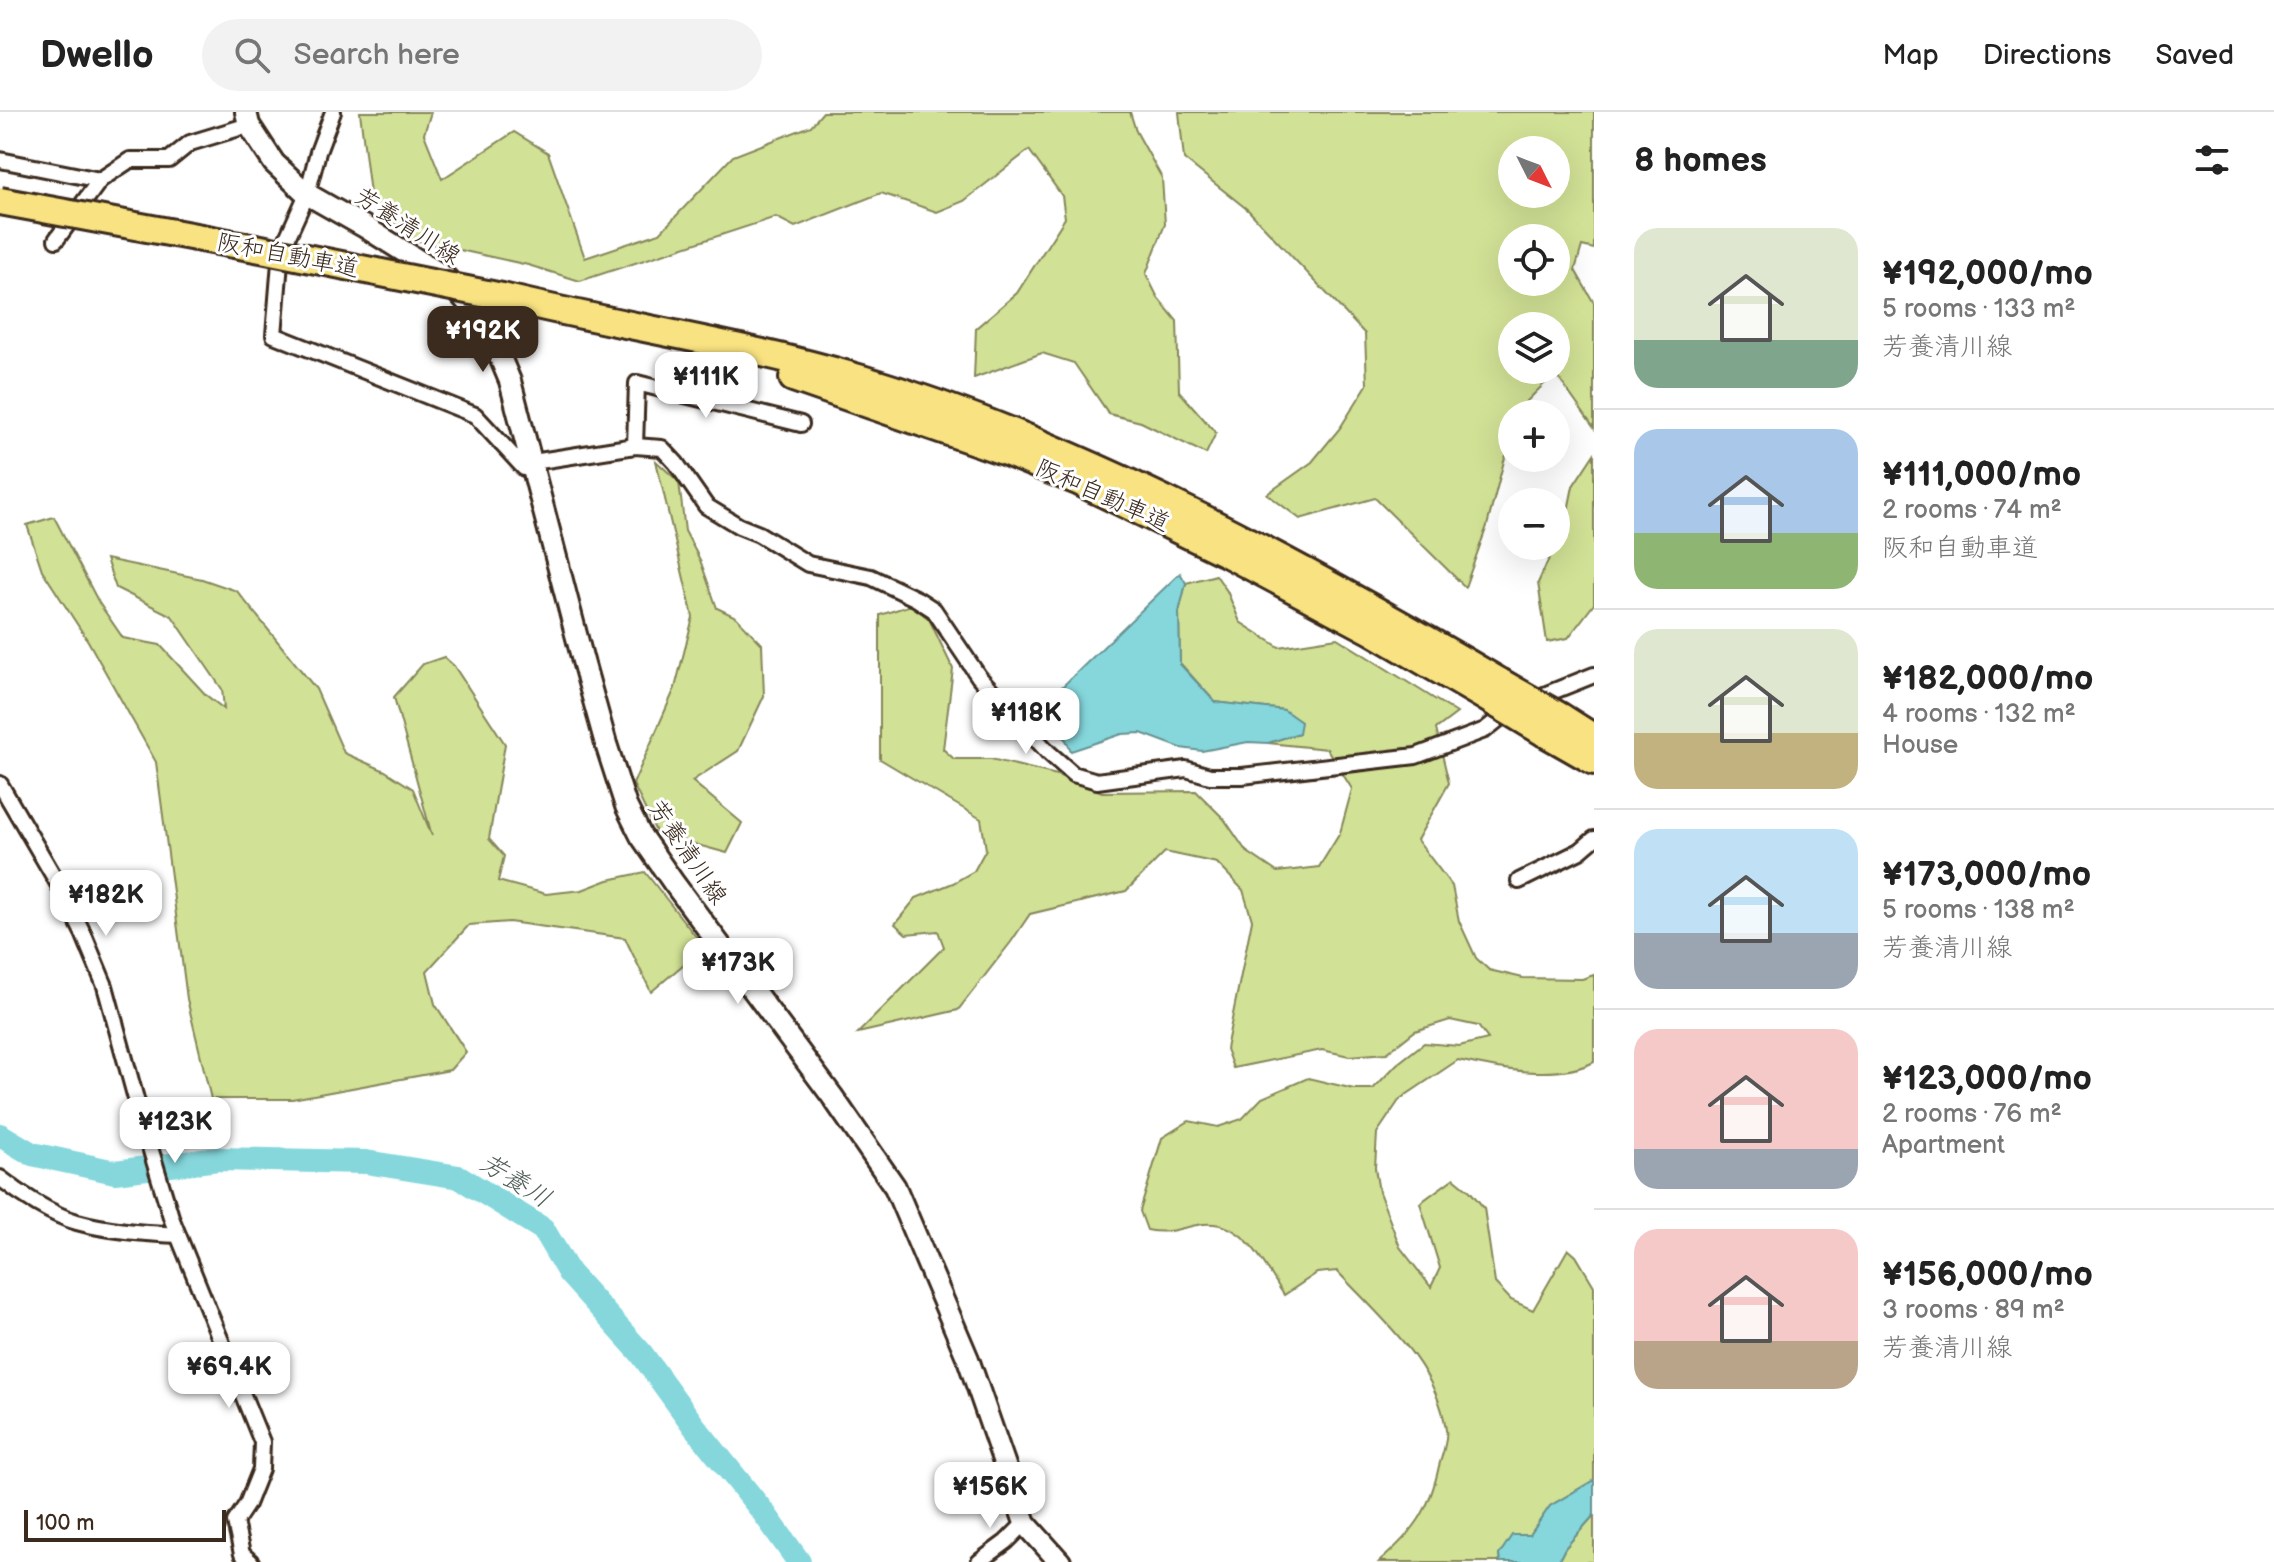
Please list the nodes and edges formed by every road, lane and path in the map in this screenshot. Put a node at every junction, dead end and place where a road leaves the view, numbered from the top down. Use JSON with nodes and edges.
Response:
{"nodes":[{"id":1,"x":333,"y":112,"type":"edge"},
{"id":2,"x":247,"y":118,"type":"edge"},
{"id":3,"x":0,"y":160,"type":"edge"},
{"id":4,"x":100,"y":180,"type":"junction"},
{"id":5,"x":307,"y":194,"type":"junction"},
{"id":6,"x":0,"y":201,"type":"edge"},
{"id":7,"x":56,"y":240,"type":"dead end"},
{"id":8,"x":801,"y":424,"type":"dead end"},
{"id":9,"x":635,"y":446,"type":"junction"},
{"id":10,"x":533,"y":462,"type":"junction"},
{"id":11,"x":1594,"y":675,"type":"edge"},
{"id":12,"x":1553,"y":725,"type":"junction"},
{"id":13,"x":1594,"y":738,"type":"edge"},
{"id":14,"x":1594,"y":761,"type":"edge"},
{"id":15,"x":0,"y":784,"type":"edge"},
{"id":16,"x":1594,"y":839,"type":"edge"},
{"id":17,"x":1519,"y":881,"type":"dead end"},
{"id":18,"x":0,"y":1178,"type":"edge"},
{"id":19,"x":178,"y":1235,"type":"junction"},
{"id":20,"x":1025,"y":1523,"type":"junction"},
{"id":21,"x":243,"y":1559,"type":"edge"},
{"id":22,"x":979,"y":1562,"type":"edge"},
{"id":23,"x":1060,"y":1562,"type":"edge"}],
"edges":[{"from":1,"to":5,"type":"street"},
{"from":2,"to":4,"type":"street"},
{"from":2,"to":5,"type":"main road","name":"芳養清川線"},
{"from":3,"to":4,"type":"street"},
{"from":4,"to":7,"type":"street"},
{"from":5,"to":10,"type":"main road","name":"芳養清川線"},
{"from":5,"to":10,"type":"street"},
{"from":6,"to":12,"type":"highway","name":"阪和自動車道","bridge":true},
{"from":8,"to":9,"type":"street"},
{"from":9,"to":10,"type":"street"},
{"from":9,"to":11,"type":"street"},
{"from":10,"to":20,"type":"main road","name":"芳養清川線"},
{"from":12,"to":13,"type":"highway","name":"阪和自動車道"},
{"from":12,"to":14,"type":"highway","name":"阪和自動車道"},
{"from":15,"to":19,"type":"street"},
{"from":16,"to":17,"type":"street"},
{"from":18,"to":19,"type":"street"},
{"from":19,"to":21,"type":"street"},
{"from":20,"to":22,"type":"street"},
{"from":20,"to":23,"type":"main road","name":"芳養清川線"}]}
